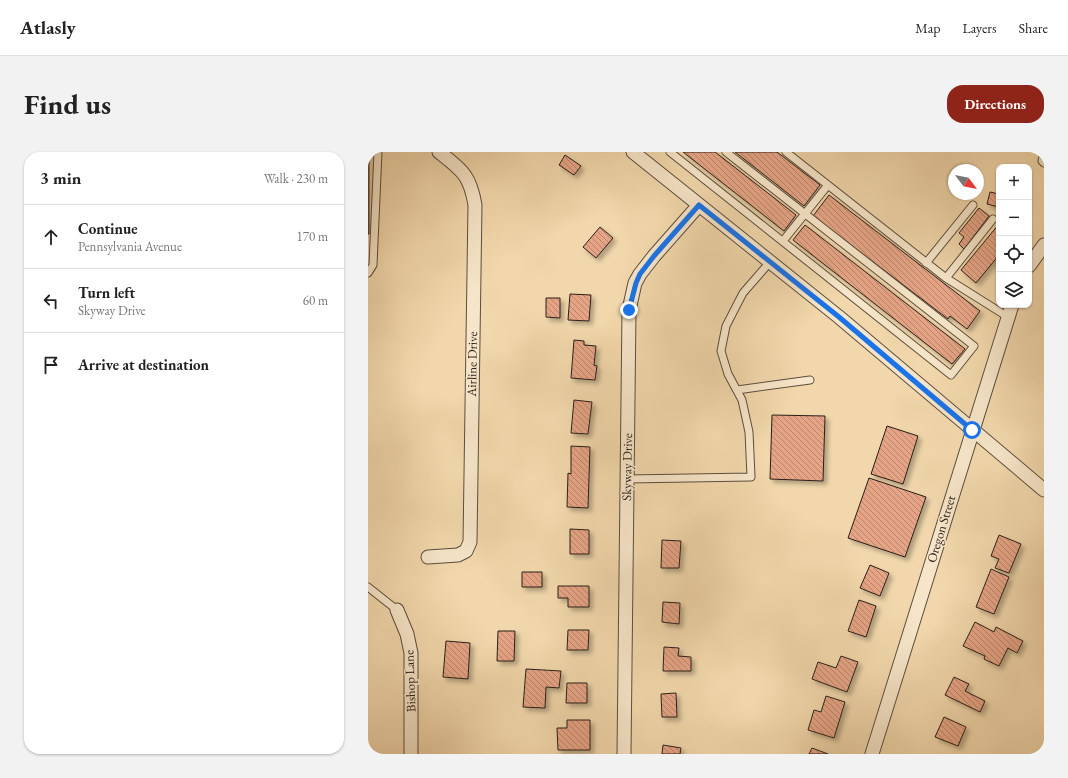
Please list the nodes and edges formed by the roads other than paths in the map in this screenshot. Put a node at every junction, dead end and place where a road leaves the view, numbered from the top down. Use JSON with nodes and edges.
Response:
{"nodes":[{"id":1,"x":378,"y":152,"type":"edge"},
{"id":2,"x":439,"y":152,"type":"edge"},
{"id":3,"x":633,"y":152,"type":"edge"},
{"id":4,"x":670,"y":152,"type":"edge"},
{"id":5,"x":726,"y":152,"type":"edge"},
{"id":6,"x":786,"y":152,"type":"edge"},
{"id":7,"x":1044,"y":152,"type":"edge"},
{"id":8,"x":1044,"y":163,"type":"edge"},
{"id":9,"x":828,"y":185,"type":"junction"},
{"id":10,"x":699,"y":205,"type":"junction"},
{"id":11,"x":973,"y":206,"type":"dead end"},
{"id":12,"x":805,"y":214,"type":"junction"},
{"id":13,"x":993,"y":219,"type":"dead end"},
{"id":14,"x":783,"y":241,"type":"junction"},
{"id":15,"x":1044,"y":245,"type":"edge"},
{"id":16,"x":770,"y":262,"type":"junction"},
{"id":17,"x":1032,"y":262,"type":"edge"},
{"id":18,"x":926,"y":263,"type":"junction"},
{"id":19,"x":368,"y":273,"type":"edge"},
{"id":20,"x":946,"y":278,"type":"junction"},
{"id":21,"x":1010,"y":311,"type":"edge"},
{"id":22,"x":810,"y":380,"type":"dead end"},
{"id":23,"x":736,"y":390,"type":"junction"},
{"id":24,"x":972,"y":430,"type":"junction"},
{"id":25,"x":627,"y":479,"type":"junction"},
{"id":26,"x":1044,"y":490,"type":"edge"},
{"id":27,"x":428,"y":557,"type":"dead end"},
{"id":28,"x":368,"y":587,"type":"edge"},
{"id":29,"x":397,"y":610,"type":"joint"},
{"id":30,"x":411,"y":754,"type":"edge"},
{"id":31,"x":624,"y":754,"type":"edge"},
{"id":32,"x":872,"y":754,"type":"edge"}],
"edges":[{"from":1,"to":19,"type":"lane"},
{"from":2,"to":27,"type":"street","name":"Airline Drive"},
{"from":3,"to":10,"type":"street"},
{"from":4,"to":14,"type":"lane"},
{"from":5,"to":12,"type":"lane"},
{"from":6,"to":9,"type":"lane"},
{"from":7,"to":8,"type":"lane"},
{"from":9,"to":12,"type":"lane"},
{"from":9,"to":18,"type":"lane"},
{"from":10,"to":16,"type":"street"},
{"from":10,"to":25,"type":"street","name":"Skyway Drive"},
{"from":11,"to":18,"type":"lane"},
{"from":12,"to":14,"type":"lane"},
{"from":12,"to":14,"type":"lane"},
{"from":13,"to":20,"type":"lane"},
{"from":15,"to":17,"type":"street"},
{"from":16,"to":23,"type":"lane"},
{"from":16,"to":24,"type":"street"},
{"from":18,"to":20,"type":"lane"},
{"from":20,"to":21,"type":"lane"},
{"from":21,"to":24,"type":"street","name":"Oregon Street"},
{"from":22,"to":23,"type":"lane"},
{"from":23,"to":25,"type":"lane"},
{"from":24,"to":26,"type":"street"},
{"from":24,"to":32,"type":"street","name":"Oregon Street"},
{"from":25,"to":31,"type":"street","name":"Skyway Drive"},
{"from":28,"to":29,"type":"lane"},
{"from":29,"to":30,"type":"street","name":"Bishop Lane"}]}
